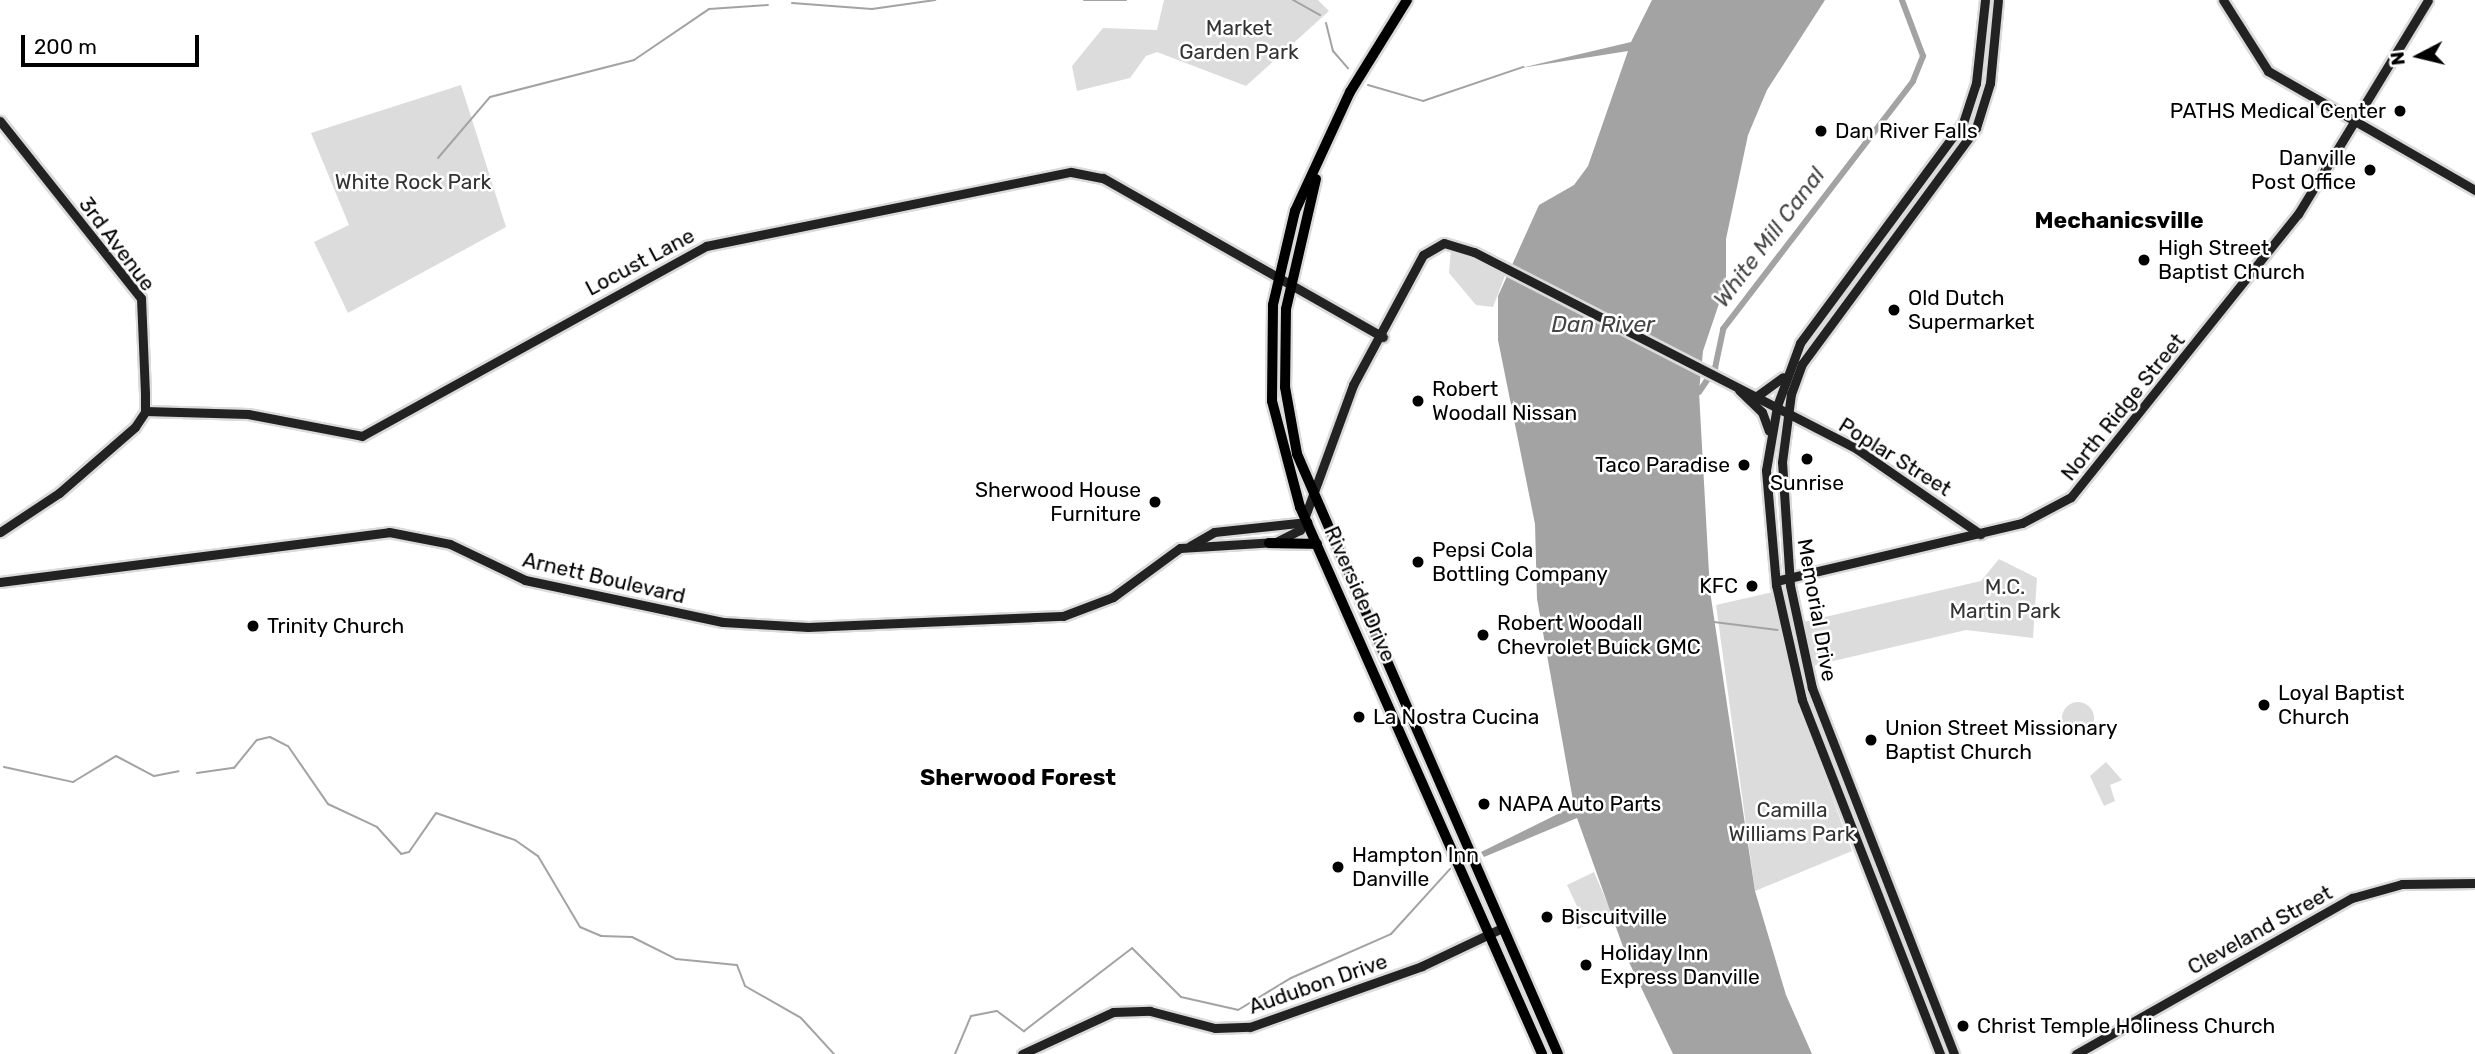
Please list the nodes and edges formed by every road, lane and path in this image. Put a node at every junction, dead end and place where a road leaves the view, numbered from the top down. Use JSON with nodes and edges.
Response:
{"nodes":[{"id":1,"x":1407,"y":0,"type":"edge"},
{"id":2,"x":1985,"y":0,"type":"edge"},
{"id":3,"x":1998,"y":0,"type":"edge"},
{"id":4,"x":2222,"y":0,"type":"edge"},
{"id":5,"x":2428,"y":0,"type":"edge"},
{"id":6,"x":2354,"y":120,"type":"junction"},
{"id":7,"x":0,"y":121,"type":"edge"},
{"id":8,"x":1332,"y":130,"type":"junction"},
{"id":9,"x":2475,"y":190,"type":"edge"},
{"id":10,"x":1278,"y":278,"type":"junction"},
{"id":11,"x":1290,"y":285,"type":"junction"},
{"id":12,"x":1383,"y":337,"type":"junction"},
{"id":13,"x":1788,"y":370,"type":"junction"},
{"id":14,"x":1734,"y":386,"type":"junction"},
{"id":15,"x":1758,"y":396,"type":"junction"},
{"id":16,"x":1777,"y":406,"type":"junction"},
{"id":17,"x":145,"y":411,"type":"junction"},
{"id":18,"x":1788,"y":413,"type":"junction"},
{"id":19,"x":1770,"y":437,"type":"junction"},
{"id":20,"x":1313,"y":501,"type":"junction"},
{"id":21,"x":1307,"y":522,"type":"junction"},
{"id":22,"x":1268,"y":527,"type":"junction"},
{"id":23,"x":0,"y":531,"type":"edge"},
{"id":24,"x":1980,"y":534,"type":"junction"},
{"id":25,"x":1269,"y":543,"type":"junction"},
{"id":26,"x":1317,"y":544,"type":"junction"},
{"id":27,"x":1190,"y":546,"type":"junction"},
{"id":28,"x":1789,"y":577,"type":"junction"},
{"id":29,"x":1776,"y":581,"type":"junction"},
{"id":30,"x":0,"y":582,"type":"edge"},
{"id":31,"x":2475,"y":883,"type":"edge"},
{"id":32,"x":1502,"y":928,"type":"junction"},
{"id":33,"x":1490,"y":934,"type":"junction"},
{"id":34,"x":1022,"y":1054,"type":"edge"},
{"id":35,"x":1542,"y":1054,"type":"edge"},
{"id":36,"x":1558,"y":1054,"type":"edge"},
{"id":37,"x":1940,"y":1054,"type":"edge"},
{"id":38,"x":1954,"y":1054,"type":"edge"},
{"id":39,"x":2076,"y":1054,"type":"edge"}],
"edges":[{"from":1,"to":8,"type":"main road","name":"Riverside Drive"},
{"from":2,"to":13,"type":"main road","name":"Memorial Drive"},
{"from":3,"to":18,"type":"main road","name":"Memorial Drive"},
{"from":4,"to":6,"type":"main road"},
{"from":5,"to":6,"type":"main road","name":"North Ridge Street"},
{"from":6,"to":9,"type":"main road"},
{"from":6,"to":24,"type":"main road","name":"North Ridge Street"},
{"from":7,"to":17,"type":"main road","name":"3rd Avenue"},
{"from":8,"to":10,"type":"main road","name":"Riverside Drive"},
{"from":8,"to":11,"type":"main road","name":"Riverside Drive"},
{"from":10,"to":11,"type":"main road","name":"Locust Lane"},
{"from":10,"to":17,"type":"main road","name":"Locust Lane"},
{"from":10,"to":21,"type":"main road","name":"Riverside Drive"},
{"from":11,"to":12,"type":"main road","name":"Locust Lane"},
{"from":11,"to":20,"type":"main road","name":"Riverside Drive"},
{"from":12,"to":14,"type":"main road"},
{"from":12,"to":20,"type":"main road"},
{"from":13,"to":15,"type":"main road"},
{"from":13,"to":16,"type":"main road","name":"Memorial Drive"},
{"from":14,"to":15,"type":"main road","name":"Poplar Street"},
{"from":14,"to":19,"type":"main road"},
{"from":15,"to":16,"type":"main road","name":"Poplar Street"},
{"from":16,"to":18,"type":"main road","name":"Poplar Street"},
{"from":16,"to":19,"type":"main road","name":"Memorial Drive"},
{"from":17,"to":23,"type":"main road"},
{"from":18,"to":24,"type":"main road","name":"Poplar Street"},
{"from":18,"to":28,"type":"main road","name":"Memorial Drive"},
{"from":19,"to":29,"type":"main road","name":"Memorial Drive"},
{"from":20,"to":21,"type":"main road"},
{"from":20,"to":32,"type":"main road","name":"Riverside Drive"},
{"from":21,"to":22,"type":"main road","name":"Arnett Boulevard"},
{"from":21,"to":25,"type":"main road","name":"Arnett Boulevard"},
{"from":21,"to":26,"type":"main road","name":"Riverside Drive"},
{"from":22,"to":25,"type":"main road"},
{"from":22,"to":27,"type":"main road","name":"Arnett Boulevard"},
{"from":24,"to":28,"type":"main road","name":"North Ridge Street"},
{"from":25,"to":26,"type":"main road"},
{"from":25,"to":27,"type":"main road","name":"Arnett Boulevard"},
{"from":26,"to":33,"type":"main road","name":"Riverside Drive"},
{"from":27,"to":30,"type":"main road","name":"Arnett Boulevard"},
{"from":28,"to":29,"type":"main road","name":"North Ridge Street"},
{"from":28,"to":38,"type":"main road","name":"Memorial Drive"},
{"from":29,"to":37,"type":"main road","name":"Memorial Drive"},
{"from":31,"to":39,"type":"main road","name":"Cleveland Street"},
{"from":32,"to":33,"type":"main road","name":"Audubon Drive"},
{"from":32,"to":36,"type":"main road","name":"Riverside Drive"},
{"from":33,"to":34,"type":"main road","name":"Audubon Drive"},
{"from":33,"to":35,"type":"main road","name":"Riverside Drive"}]}
